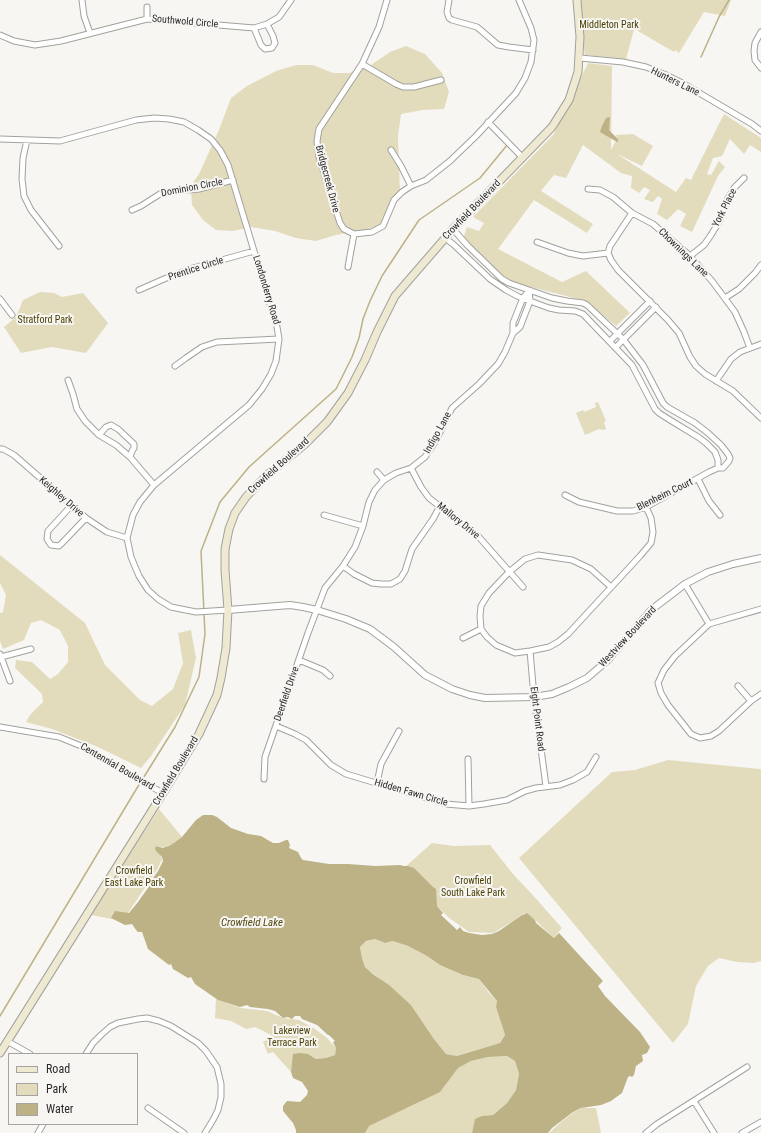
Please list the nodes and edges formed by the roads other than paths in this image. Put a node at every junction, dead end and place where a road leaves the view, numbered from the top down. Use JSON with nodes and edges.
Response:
{"nodes":[{"id":1,"x":82,"y":0,"type":"edge"},
{"id":2,"x":291,"y":0,"type":"edge"},
{"id":3,"x":387,"y":0,"type":"edge"},
{"id":4,"x":449,"y":0,"type":"edge"},
{"id":5,"x":519,"y":0,"type":"edge"},
{"id":6,"x":577,"y":0,"type":"edge"},
{"id":7,"x":146,"y":6,"type":"dead end"},
{"id":8,"x":147,"y":19,"type":"junction"},
{"id":9,"x":267,"y":24,"type":"junction"},
{"id":10,"x":254,"y":28,"type":"junction"},
{"id":11,"x":761,"y":32,"type":"edge"},
{"id":12,"x":90,"y":33,"type":"junction"},
{"id":13,"x":0,"y":35,"type":"edge"},
{"id":14,"x":533,"y":50,"type":"junction"},
{"id":15,"x":580,"y":58,"type":"junction"},
{"id":16,"x":362,"y":64,"type":"junction"},
{"id":17,"x":761,"y":68,"type":"edge"},
{"id":18,"x":441,"y":80,"type":"dead end"},
{"id":19,"x":488,"y":122,"type":"junction"},
{"id":20,"x":761,"y":131,"type":"edge"},
{"id":21,"x":0,"y":139,"type":"edge"},
{"id":22,"x":27,"y":140,"type":"junction"},
{"id":23,"x":391,"y":150,"type":"dead end"},
{"id":24,"x":522,"y":158,"type":"junction"},
{"id":25,"x":744,"y":178,"type":"dead end"},
{"id":26,"x":233,"y":180,"type":"junction"},
{"id":27,"x":411,"y":186,"type":"junction"},
{"id":28,"x":588,"y":189,"type":"dead end"},
{"id":29,"x":132,"y":210,"type":"dead end"},
{"id":30,"x":632,"y":213,"type":"junction"},
{"id":31,"x":453,"y":229,"type":"junction"},
{"id":32,"x":354,"y":234,"type":"junction"},
{"id":33,"x":445,"y":238,"type":"junction"},
{"id":34,"x":537,"y":242,"type":"dead end"},
{"id":35,"x":59,"y":246,"type":"dead end"},
{"id":36,"x":254,"y":252,"type":"junction"},
{"id":37,"x":608,"y":253,"type":"junction"},
{"id":38,"x":690,"y":256,"type":"junction"},
{"id":39,"x":761,"y":265,"type":"edge"},
{"id":40,"x":348,"y":267,"type":"dead end"},
{"id":41,"x":139,"y":290,"type":"dead end"},
{"id":42,"x":529,"y":291,"type":"junction"},
{"id":43,"x":522,"y":298,"type":"junction"},
{"id":44,"x":725,"y":298,"type":"junction"},
{"id":45,"x":0,"y":299,"type":"edge"},
{"id":46,"x":530,"y":301,"type":"junction"},
{"id":47,"x":650,"y":301,"type":"junction"},
{"id":48,"x":656,"y":307,"type":"junction"},
{"id":49,"x":12,"y":315,"type":"dead end"},
{"id":50,"x":513,"y":332,"type":"junction"},
{"id":51,"x":618,"y":334,"type":"junction"},
{"id":52,"x":279,"y":339,"type":"junction"},
{"id":53,"x":623,"y":339,"type":"junction"},
{"id":54,"x":610,"y":341,"type":"junction"},
{"id":55,"x":761,"y":344,"type":"edge"},
{"id":56,"x":616,"y":347,"type":"junction"},
{"id":57,"x":750,"y":348,"type":"junction"},
{"id":58,"x":175,"y":366,"type":"dead end"},
{"id":59,"x":650,"y":378,"type":"junction"},
{"id":60,"x":68,"y":380,"type":"dead end"},
{"id":61,"x":716,"y":381,"type":"junction"},
{"id":62,"x":642,"y":383,"type":"junction"},
{"id":63,"x":659,"y":396,"type":"junction"},
{"id":64,"x":651,"y":401,"type":"junction"},
{"id":65,"x":761,"y":418,"type":"edge"},
{"id":66,"x":99,"y":434,"type":"junction"},
{"id":67,"x":0,"y":449,"type":"edge"},
{"id":68,"x":130,"y":457,"type":"junction"},
{"id":69,"x":411,"y":468,"type":"junction"},
{"id":70,"x":718,"y":468,"type":"junction"},
{"id":71,"x":377,"y":472,"type":"dead end"},
{"id":72,"x":698,"y":479,"type":"junction"},
{"id":73,"x":384,"y":480,"type":"junction"},
{"id":74,"x":154,"y":485,"type":"junction"},
{"id":75,"x":565,"y":495,"type":"dead end"},
{"id":76,"x":71,"y":506,"type":"junction"},
{"id":77,"x":440,"y":506,"type":"junction"},
{"id":78,"x":646,"y":507,"type":"junction"},
{"id":79,"x":324,"y":515,"type":"dead end"},
{"id":80,"x":720,"y":515,"type":"dead end"},
{"id":81,"x":86,"y":518,"type":"junction"},
{"id":82,"x":363,"y":526,"type":"junction"},
{"id":83,"x":127,"y":538,"type":"junction"},
{"id":84,"x":761,"y":558,"type":"edge"},
{"id":85,"x":343,"y":566,"type":"junction"},
{"id":86,"x":509,"y":572,"type":"junction"},
{"id":87,"x":685,"y":584,"type":"junction"},
{"id":88,"x":523,"y":587,"type":"dead end"},
{"id":89,"x":611,"y":587,"type":"junction"},
{"id":90,"x":761,"y":609,"type":"edge"},
{"id":91,"x":228,"y":610,"type":"junction"},
{"id":92,"x":317,"y":610,"type":"junction"},
{"id":93,"x":709,"y":624,"type":"junction"},
{"id":94,"x":481,"y":629,"type":"junction"},
{"id":95,"x":463,"y":638,"type":"dead end"},
{"id":96,"x":31,"y":649,"type":"dead end"},
{"id":97,"x":530,"y":651,"type":"junction"},
{"id":98,"x":1,"y":656,"type":"edge"},
{"id":99,"x":299,"y":660,"type":"junction"},
{"id":100,"x":330,"y":676,"type":"dead end"},
{"id":101,"x":10,"y":681,"type":"dead end"},
{"id":102,"x":738,"y":686,"type":"dead end"},
{"id":103,"x":761,"y":694,"type":"edge"},
{"id":104,"x":534,"y":697,"type":"junction"},
{"id":105,"x":751,"y":701,"type":"junction"},
{"id":106,"x":276,"y":726,"type":"junction"},
{"id":107,"x":0,"y":727,"type":"edge"},
{"id":108,"x":399,"y":731,"type":"dead end"},
{"id":109,"x":596,"y":757,"type":"dead end"},
{"id":110,"x":468,"y":758,"type":"dead end"},
{"id":111,"x":264,"y":779,"type":"dead end"},
{"id":112,"x":377,"y":783,"type":"junction"},
{"id":113,"x":546,"y":786,"type":"junction"},
{"id":114,"x":163,"y":794,"type":"junction"},
{"id":115,"x":469,"y":806,"type":"junction"},
{"id":116,"x":7,"y":1042,"type":"junction"},
{"id":117,"x":0,"y":1053,"type":"edge"},
{"id":118,"x":28,"y":1053,"type":"edge"},
{"id":119,"x":87,"y":1053,"type":"edge"},
{"id":120,"x":747,"y":1067,"type":"dead end"},
{"id":121,"x":694,"y":1101,"type":"junction"},
{"id":122,"x":148,"y":1108,"type":"dead end"},
{"id":123,"x":761,"y":1122,"type":"edge"},
{"id":124,"x":184,"y":1133,"type":"edge"},
{"id":125,"x":205,"y":1133,"type":"edge"},
{"id":126,"x":646,"y":1133,"type":"edge"},
{"id":127,"x":714,"y":1133,"type":"edge"},
{"id":128,"x":742,"y":1133,"type":"edge"}],
"edges":[{"from":1,"to":12,"type":"street"},
{"from":2,"to":9,"type":"street","name":"Southwold Circle"},
{"from":3,"to":16,"type":"street","name":"Bridgecreek Drive"},
{"from":4,"to":14,"type":"street"},
{"from":5,"to":14,"type":"street"},
{"from":6,"to":15,"type":"main road","name":"Crowfield Boulevard"},
{"from":7,"to":8,"type":"street"},
{"from":8,"to":10,"type":"street","name":"Southwold Circle"},
{"from":8,"to":12,"type":"street","name":"Southwold Circle"},
{"from":9,"to":10,"type":"street","name":"Southwold Circle"},
{"from":9,"to":10,"type":"street"},
{"from":11,"to":17,"type":"street"},
{"from":12,"to":13,"type":"street","name":"Southwold Circle"},
{"from":14,"to":19,"type":"street"},
{"from":15,"to":20,"type":"street","name":"Hunters Lane"},
{"from":15,"to":24,"type":"main road","name":"Crowfield Boulevard"},
{"from":16,"to":18,"type":"street"},
{"from":16,"to":32,"type":"street","name":"Bridgecreek Drive"},
{"from":19,"to":24,"type":"street"},
{"from":19,"to":27,"type":"street"},
{"from":21,"to":22,"type":"street","name":"Londonderry Road"},
{"from":22,"to":26,"type":"street","name":"Londonderry Road"},
{"from":22,"to":35,"type":"street"},
{"from":23,"to":27,"type":"street"},
{"from":24,"to":31,"type":"main road","name":"Crowfield Boulevard"},
{"from":25,"to":38,"type":"street","name":"York Place"},
{"from":26,"to":29,"type":"street","name":"Dominion Circle"},
{"from":26,"to":36,"type":"street","name":"Londonderry Road"},
{"from":27,"to":32,"type":"street"},
{"from":28,"to":30,"type":"street","name":"Chownings Lane"},
{"from":30,"to":37,"type":"street"},
{"from":30,"to":38,"type":"street","name":"Chownings Lane"},
{"from":31,"to":33,"type":"main road","name":"Crowfield Boulevard"},
{"from":31,"to":42,"type":"street"},
{"from":32,"to":40,"type":"street"},
{"from":33,"to":43,"type":"street"},
{"from":33,"to":91,"type":"main road","name":"Crowfield Boulevard"},
{"from":34,"to":37,"type":"street"},
{"from":36,"to":41,"type":"street","name":"Prentice Circle"},
{"from":36,"to":52,"type":"street","name":"Londonderry Road"},
{"from":37,"to":47,"type":"street"},
{"from":38,"to":44,"type":"street","name":"Chownings Lane"},
{"from":39,"to":44,"type":"street"},
{"from":42,"to":43,"type":"street","name":"Indigo Lane"},
{"from":42,"to":46,"type":"street","name":"Indigo Lane"},
{"from":42,"to":51,"type":"street"},
{"from":43,"to":46,"type":"street"},
{"from":43,"to":50,"type":"street","name":"Indigo Lane"},
{"from":44,"to":57,"type":"street","name":"Chownings Lane"},
{"from":45,"to":49,"type":"street"},
{"from":46,"to":50,"type":"street","name":"Indigo Lane"},
{"from":46,"to":54,"type":"street"},
{"from":47,"to":48,"type":"street"},
{"from":47,"to":51,"type":"street"},
{"from":48,"to":53,"type":"street"},
{"from":48,"to":61,"type":"street"},
{"from":50,"to":69,"type":"street","name":"Indigo Lane"},
{"from":51,"to":53,"type":"street"},
{"from":51,"to":54,"type":"street"},
{"from":52,"to":58,"type":"street"},
{"from":52,"to":74,"type":"street","name":"Londonderry Road"},
{"from":53,"to":56,"type":"street"},
{"from":53,"to":59,"type":"street"},
{"from":54,"to":56,"type":"street"},
{"from":55,"to":57,"type":"street"},
{"from":56,"to":62,"type":"street"},
{"from":57,"to":61,"type":"street"},
{"from":59,"to":62,"type":"street"},
{"from":59,"to":63,"type":"street"},
{"from":60,"to":66,"type":"street"},
{"from":61,"to":65,"type":"street"},
{"from":62,"to":64,"type":"street"},
{"from":63,"to":64,"type":"street"},
{"from":63,"to":70,"type":"street"},
{"from":64,"to":70,"type":"street"},
{"from":66,"to":68,"type":"street"},
{"from":66,"to":68,"type":"street"},
{"from":67,"to":76,"type":"street","name":"Keighley Drive"},
{"from":68,"to":74,"type":"street"},
{"from":69,"to":73,"type":"street","name":"Indigo Lane"},
{"from":69,"to":77,"type":"street","name":"Mallory Drive"},
{"from":70,"to":72,"type":"street","name":"Blenheim Court"},
{"from":71,"to":73,"type":"street"},
{"from":72,"to":78,"type":"street","name":"Blenheim Court"},
{"from":72,"to":80,"type":"street"},
{"from":73,"to":82,"type":"street","name":"Indigo Lane"},
{"from":74,"to":83,"type":"street","name":"Londonderry Road"},
{"from":75,"to":78,"type":"street","name":"Blenheim Court"},
{"from":76,"to":81,"type":"street","name":"Keighley Drive"},
{"from":76,"to":81,"type":"street"},
{"from":77,"to":85,"type":"street"},
{"from":77,"to":86,"type":"street","name":"Mallory Drive"},
{"from":78,"to":89,"type":"street"},
{"from":79,"to":82,"type":"street"},
{"from":81,"to":83,"type":"street","name":"Keighley Drive"},
{"from":82,"to":85,"type":"street","name":"Indigo Lane"},
{"from":83,"to":91,"type":"street","name":"Londonderry Road"},
{"from":84,"to":87,"type":"street","name":"Westview Boulevard"},
{"from":85,"to":92,"type":"street","name":"Indigo Lane"},
{"from":86,"to":88,"type":"street","name":"Mallory Drive"},
{"from":86,"to":89,"type":"street"},
{"from":86,"to":94,"type":"street"},
{"from":87,"to":93,"type":"street"},
{"from":87,"to":104,"type":"street","name":"Westview Boulevard"},
{"from":89,"to":97,"type":"street"},
{"from":90,"to":93,"type":"street"},
{"from":91,"to":92,"type":"street","name":"Westview Boulevard"},
{"from":91,"to":114,"type":"main road","name":"Crowfield Boulevard"},
{"from":92,"to":99,"type":"street","name":"Deerfield Drive"},
{"from":92,"to":104,"type":"street","name":"Westview Boulevard"},
{"from":93,"to":105,"type":"street"},
{"from":94,"to":95,"type":"street"},
{"from":94,"to":97,"type":"street"},
{"from":96,"to":98,"type":"street"},
{"from":97,"to":104,"type":"street","name":"Eight Point Road"},
{"from":98,"to":101,"type":"street"},
{"from":99,"to":100,"type":"street"},
{"from":99,"to":106,"type":"street","name":"Deerfield Drive"},
{"from":102,"to":105,"type":"street"},
{"from":103,"to":105,"type":"street"},
{"from":104,"to":113,"type":"street","name":"Eight Point Road"},
{"from":106,"to":111,"type":"street","name":"Deerfield Drive"},
{"from":106,"to":112,"type":"street","name":"Hidden Fawn Circle"},
{"from":107,"to":114,"type":"street","name":"Centennial Boulevard"},
{"from":108,"to":112,"type":"street"},
{"from":109,"to":113,"type":"street","name":"Hidden Fawn Circle"},
{"from":110,"to":115,"type":"street"},
{"from":112,"to":115,"type":"street","name":"Hidden Fawn Circle"},
{"from":113,"to":115,"type":"street","name":"Hidden Fawn Circle"},
{"from":114,"to":116,"type":"main road","name":"Crowfield Boulevard"},
{"from":116,"to":117,"type":"main road","name":"Crowfield Boulevard"},
{"from":116,"to":118,"type":"street"},
{"from":119,"to":125,"type":"street"},
{"from":120,"to":121,"type":"street"},
{"from":121,"to":126,"type":"street"},
{"from":121,"to":127,"type":"street"},
{"from":122,"to":124,"type":"street"},
{"from":123,"to":128,"type":"street"}]}
